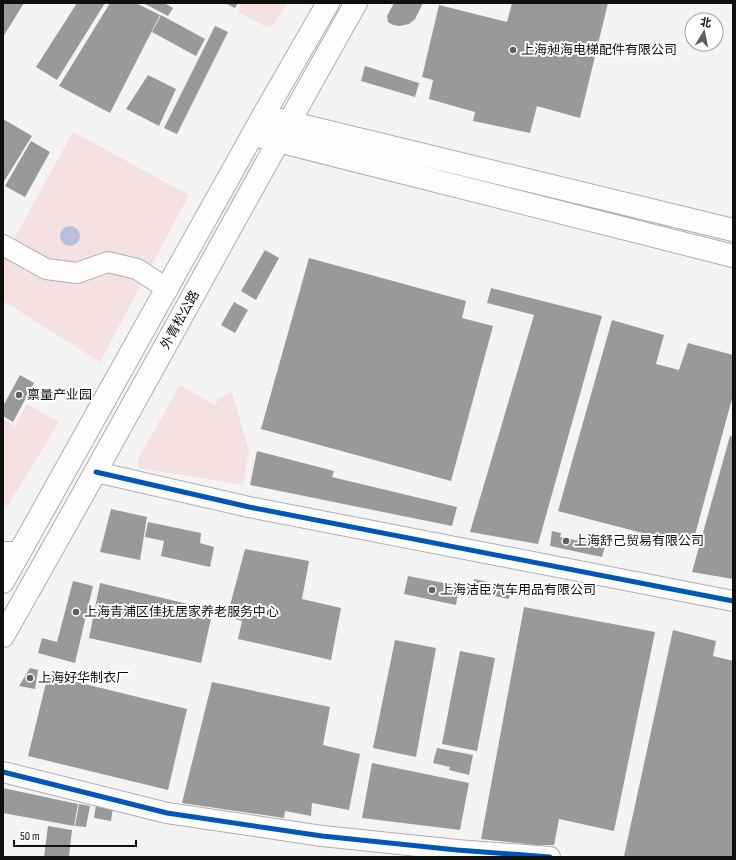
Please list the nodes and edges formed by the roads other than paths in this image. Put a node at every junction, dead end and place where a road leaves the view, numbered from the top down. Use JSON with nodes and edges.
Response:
{"nodes":[{"id":1,"x":328,"y":3,"type":"edge"},
{"id":2,"x":356,"y":3,"type":"edge"},
{"id":3,"x":259,"y":126,"type":"junction"},
{"id":4,"x":283,"y":132,"type":"junction"},
{"id":5,"x":733,"y":230,"type":"edge"},
{"id":6,"x":3,"y":245,"type":"edge"},
{"id":7,"x":733,"y":256,"type":"edge"},
{"id":8,"x":168,"y":289,"type":"junction"},
{"id":9,"x":96,"y":472,"type":"junction"},
{"id":10,"x":11,"y":552,"type":"edge"},
{"id":11,"x":3,"y":582,"type":"edge"},
{"id":12,"x":733,"y":601,"type":"edge"},
{"id":13,"x":3,"y":636,"type":"edge"},
{"id":14,"x":3,"y":772,"type":"edge"},
{"id":15,"x":550,"y":857,"type":"edge"}],
"edges":[{"from":1,"to":3,"type":"main road","name":"外青松公路"},
{"from":2,"to":4,"type":"main road","name":"外青松公路"},
{"from":3,"to":4,"type":"main road"},
{"from":3,"to":8,"type":"main road","name":"外青松公路"},
{"from":4,"to":5,"type":"main road"},
{"from":4,"to":7,"type":"main road"},
{"from":4,"to":9,"type":"main road","name":"外青松公路"},
{"from":6,"to":8,"type":"street"},
{"from":8,"to":10,"type":"main road","name":"外青松公路"},
{"from":9,"to":12,"type":"street"},
{"from":9,"to":13,"type":"main road","name":"外青松公路"},
{"from":10,"to":11,"type":"main road","name":"外青松公路"},
{"from":14,"to":15,"type":"street"}]}
